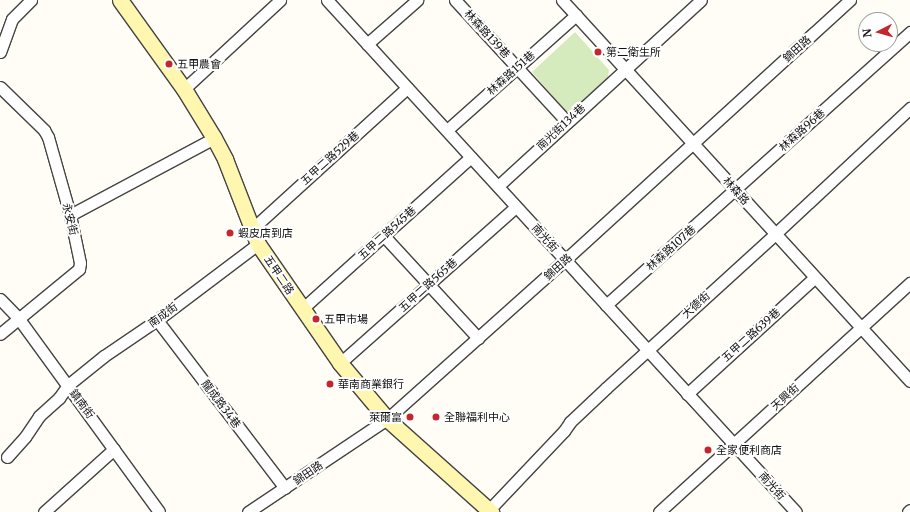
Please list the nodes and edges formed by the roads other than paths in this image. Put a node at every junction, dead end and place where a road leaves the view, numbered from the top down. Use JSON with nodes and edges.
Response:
{"nodes":[{"id":1,"x":31,"y":0,"type":"edge"},
{"id":2,"x":120,"y":0,"type":"edge"},
{"id":3,"x":280,"y":0,"type":"edge"},
{"id":4,"x":327,"y":0,"type":"edge"},
{"id":5,"x":417,"y":0,"type":"edge"},
{"id":6,"x":454,"y":0,"type":"edge"},
{"id":7,"x":562,"y":0,"type":"edge"},
{"id":8,"x":701,"y":0,"type":"edge"},
{"id":9,"x":850,"y":0,"type":"edge"},
{"id":10,"x":576,"y":15,"type":"junction"},
{"id":11,"x":910,"y":32,"type":"edge"},
{"id":12,"x":367,"y":44,"type":"junction"},
{"id":13,"x":0,"y":52,"type":"edge"},
{"id":14,"x":517,"y":67,"type":"junction"},
{"id":15,"x":625,"y":69,"type":"junction"},
{"id":16,"x":0,"y":87,"type":"edge"},
{"id":17,"x":407,"y":88,"type":"junction"},
{"id":18,"x":184,"y":89,"type":"junction"},
{"id":19,"x":910,"y":108,"type":"edge"},
{"id":20,"x":567,"y":122,"type":"junction"},
{"id":21,"x":446,"y":130,"type":"junction"},
{"id":22,"x":214,"y":138,"type":"junction"},
{"id":23,"x":693,"y":144,"type":"junction"},
{"id":24,"x":471,"y":157,"type":"junction"},
{"id":25,"x":498,"y":186,"type":"junction"},
{"id":26,"x":735,"y":190,"type":"junction"},
{"id":27,"x":516,"y":207,"type":"junction"},
{"id":28,"x":70,"y":215,"type":"junction"},
{"id":29,"x":252,"y":229,"type":"junction"},
{"id":30,"x":776,"y":234,"type":"junction"},
{"id":31,"x":384,"y":236,"type":"junction"},
{"id":32,"x":258,"y":244,"type":"junction"},
{"id":33,"x":565,"y":260,"type":"junction"},
{"id":34,"x":815,"y":277,"type":"junction"},
{"id":35,"x":910,"y":283,"type":"edge"},
{"id":36,"x":429,"y":284,"type":"junction"},
{"id":37,"x":0,"y":299,"type":"edge"},
{"id":38,"x":606,"y":305,"type":"junction"},
{"id":39,"x":302,"y":309,"type":"junction"},
{"id":40,"x":19,"y":320,"type":"junction"},
{"id":41,"x":157,"y":320,"type":"junction"},
{"id":42,"x":861,"y":328,"type":"junction"},
{"id":43,"x":0,"y":334,"type":"edge"},
{"id":44,"x":478,"y":338,"type":"junction"},
{"id":45,"x":647,"y":349,"type":"junction"},
{"id":46,"x":340,"y":363,"type":"junction"},
{"id":47,"x":910,"y":381,"type":"edge"},
{"id":48,"x":68,"y":385,"type":"junction"},
{"id":49,"x":687,"y":394,"type":"junction"},
{"id":50,"x":387,"y":419,"type":"junction"},
{"id":51,"x":733,"y":444,"type":"junction"},
{"id":52,"x":114,"y":448,"type":"junction"},
{"id":53,"x":7,"y":457,"type":"dead end"},
{"id":54,"x":285,"y":488,"type":"junction"},
{"id":55,"x":489,"y":511,"type":"edge"},
{"id":56,"x":44,"y":512,"type":"edge"},
{"id":57,"x":159,"y":512,"type":"edge"},
{"id":58,"x":248,"y":512,"type":"edge"},
{"id":59,"x":659,"y":512,"type":"edge"},
{"id":60,"x":796,"y":512,"type":"edge"}],
"edges":[{"from":1,"to":13,"type":"street"},
{"from":2,"to":18,"type":"main road","name":"五甲二路"},
{"from":3,"to":18,"type":"street"},
{"from":4,"to":12,"type":"street","name":"南光街"},
{"from":5,"to":12,"type":"street"},
{"from":6,"to":14,"type":"street","name":"林森路139巷"},
{"from":7,"to":10,"type":"street","name":"林森路"},
{"from":8,"to":15,"type":"street","name":"南光街134巷"},
{"from":9,"to":23,"type":"street","name":"錦田路"},
{"from":10,"to":14,"type":"street","name":"林森路151巷"},
{"from":10,"to":15,"type":"street","name":"林森路"},
{"from":11,"to":26,"type":"street","name":"林森路96巷"},
{"from":12,"to":17,"type":"street","name":"南光街"},
{"from":14,"to":20,"type":"street","name":"林森路139巷"},
{"from":14,"to":21,"type":"street","name":"林森路151巷"},
{"from":15,"to":20,"type":"street","name":"南光街134巷"},
{"from":15,"to":23,"type":"street","name":"林森路"},
{"from":16,"to":28,"type":"street","name":"永安街"},
{"from":17,"to":21,"type":"street","name":"南光街"},
{"from":17,"to":29,"type":"street","name":"五甲二路529巷"},
{"from":18,"to":22,"type":"main road","name":"五甲二路"},
{"from":19,"to":30,"type":"street","name":"大德街"},
{"from":20,"to":25,"type":"street","name":"南光街134巷"},
{"from":21,"to":24,"type":"street","name":"南光街"},
{"from":22,"to":28,"type":"street"},
{"from":22,"to":29,"type":"main road","name":"五甲二路"},
{"from":23,"to":26,"type":"street","name":"林森路"},
{"from":23,"to":33,"type":"street","name":"錦田路"},
{"from":24,"to":25,"type":"street","name":"南光街"},
{"from":24,"to":31,"type":"street","name":"五甲二路545巷"},
{"from":25,"to":27,"type":"street","name":"南光街"},
{"from":26,"to":30,"type":"street","name":"林森路"},
{"from":26,"to":38,"type":"street","name":"林森路107巷"},
{"from":27,"to":33,"type":"street","name":"南光街"},
{"from":27,"to":36,"type":"street","name":"五甲二路565巷"},
{"from":28,"to":40,"type":"street","name":"永安街"},
{"from":29,"to":32,"type":"main road","name":"五甲二路"},
{"from":30,"to":34,"type":"street","name":"林森路"},
{"from":30,"to":45,"type":"street","name":"大德街"},
{"from":31,"to":36,"type":"street"},
{"from":31,"to":39,"type":"street","name":"五甲二路545巷"},
{"from":32,"to":39,"type":"main road","name":"五甲二路"},
{"from":32,"to":41,"type":"street","name":"南成街"},
{"from":33,"to":38,"type":"street","name":"南光街"},
{"from":33,"to":44,"type":"street","name":"錦田路"},
{"from":34,"to":42,"type":"street","name":"林森路"},
{"from":34,"to":49,"type":"street","name":"五甲二路639巷"},
{"from":35,"to":42,"type":"street","name":"天興街"},
{"from":36,"to":44,"type":"street"},
{"from":36,"to":46,"type":"street","name":"五甲二路565巷"},
{"from":37,"to":40,"type":"street","name":"鎮南街"},
{"from":38,"to":45,"type":"street","name":"南光街"},
{"from":39,"to":46,"type":"main road","name":"五甲二路"},
{"from":40,"to":43,"type":"street","name":"永安街"},
{"from":40,"to":48,"type":"street","name":"鎮南街"},
{"from":41,"to":48,"type":"street","name":"南成街"},
{"from":41,"to":54,"type":"street","name":"龍成路34巷"},
{"from":42,"to":47,"type":"street","name":"林森路"},
{"from":42,"to":51,"type":"street","name":"天興街"},
{"from":44,"to":50,"type":"street","name":"錦田路"},
{"from":45,"to":49,"type":"street","name":"南光街"},
{"from":45,"to":55,"type":"street","name":"大德街"},
{"from":46,"to":50,"type":"main road","name":"五甲二路"},
{"from":48,"to":52,"type":"street","name":"鎮南街"},
{"from":48,"to":53,"type":"street","name":"南成街"},
{"from":49,"to":51,"type":"street","name":"南光街"},
{"from":50,"to":54,"type":"street","name":"錦田路"},
{"from":50,"to":55,"type":"main road","name":"五甲二路"},
{"from":51,"to":59,"type":"street","name":"天興街"},
{"from":51,"to":60,"type":"street","name":"南光街"},
{"from":52,"to":56,"type":"street"},
{"from":52,"to":57,"type":"street","name":"鎮南街"},
{"from":54,"to":58,"type":"street","name":"錦田路"}]}
